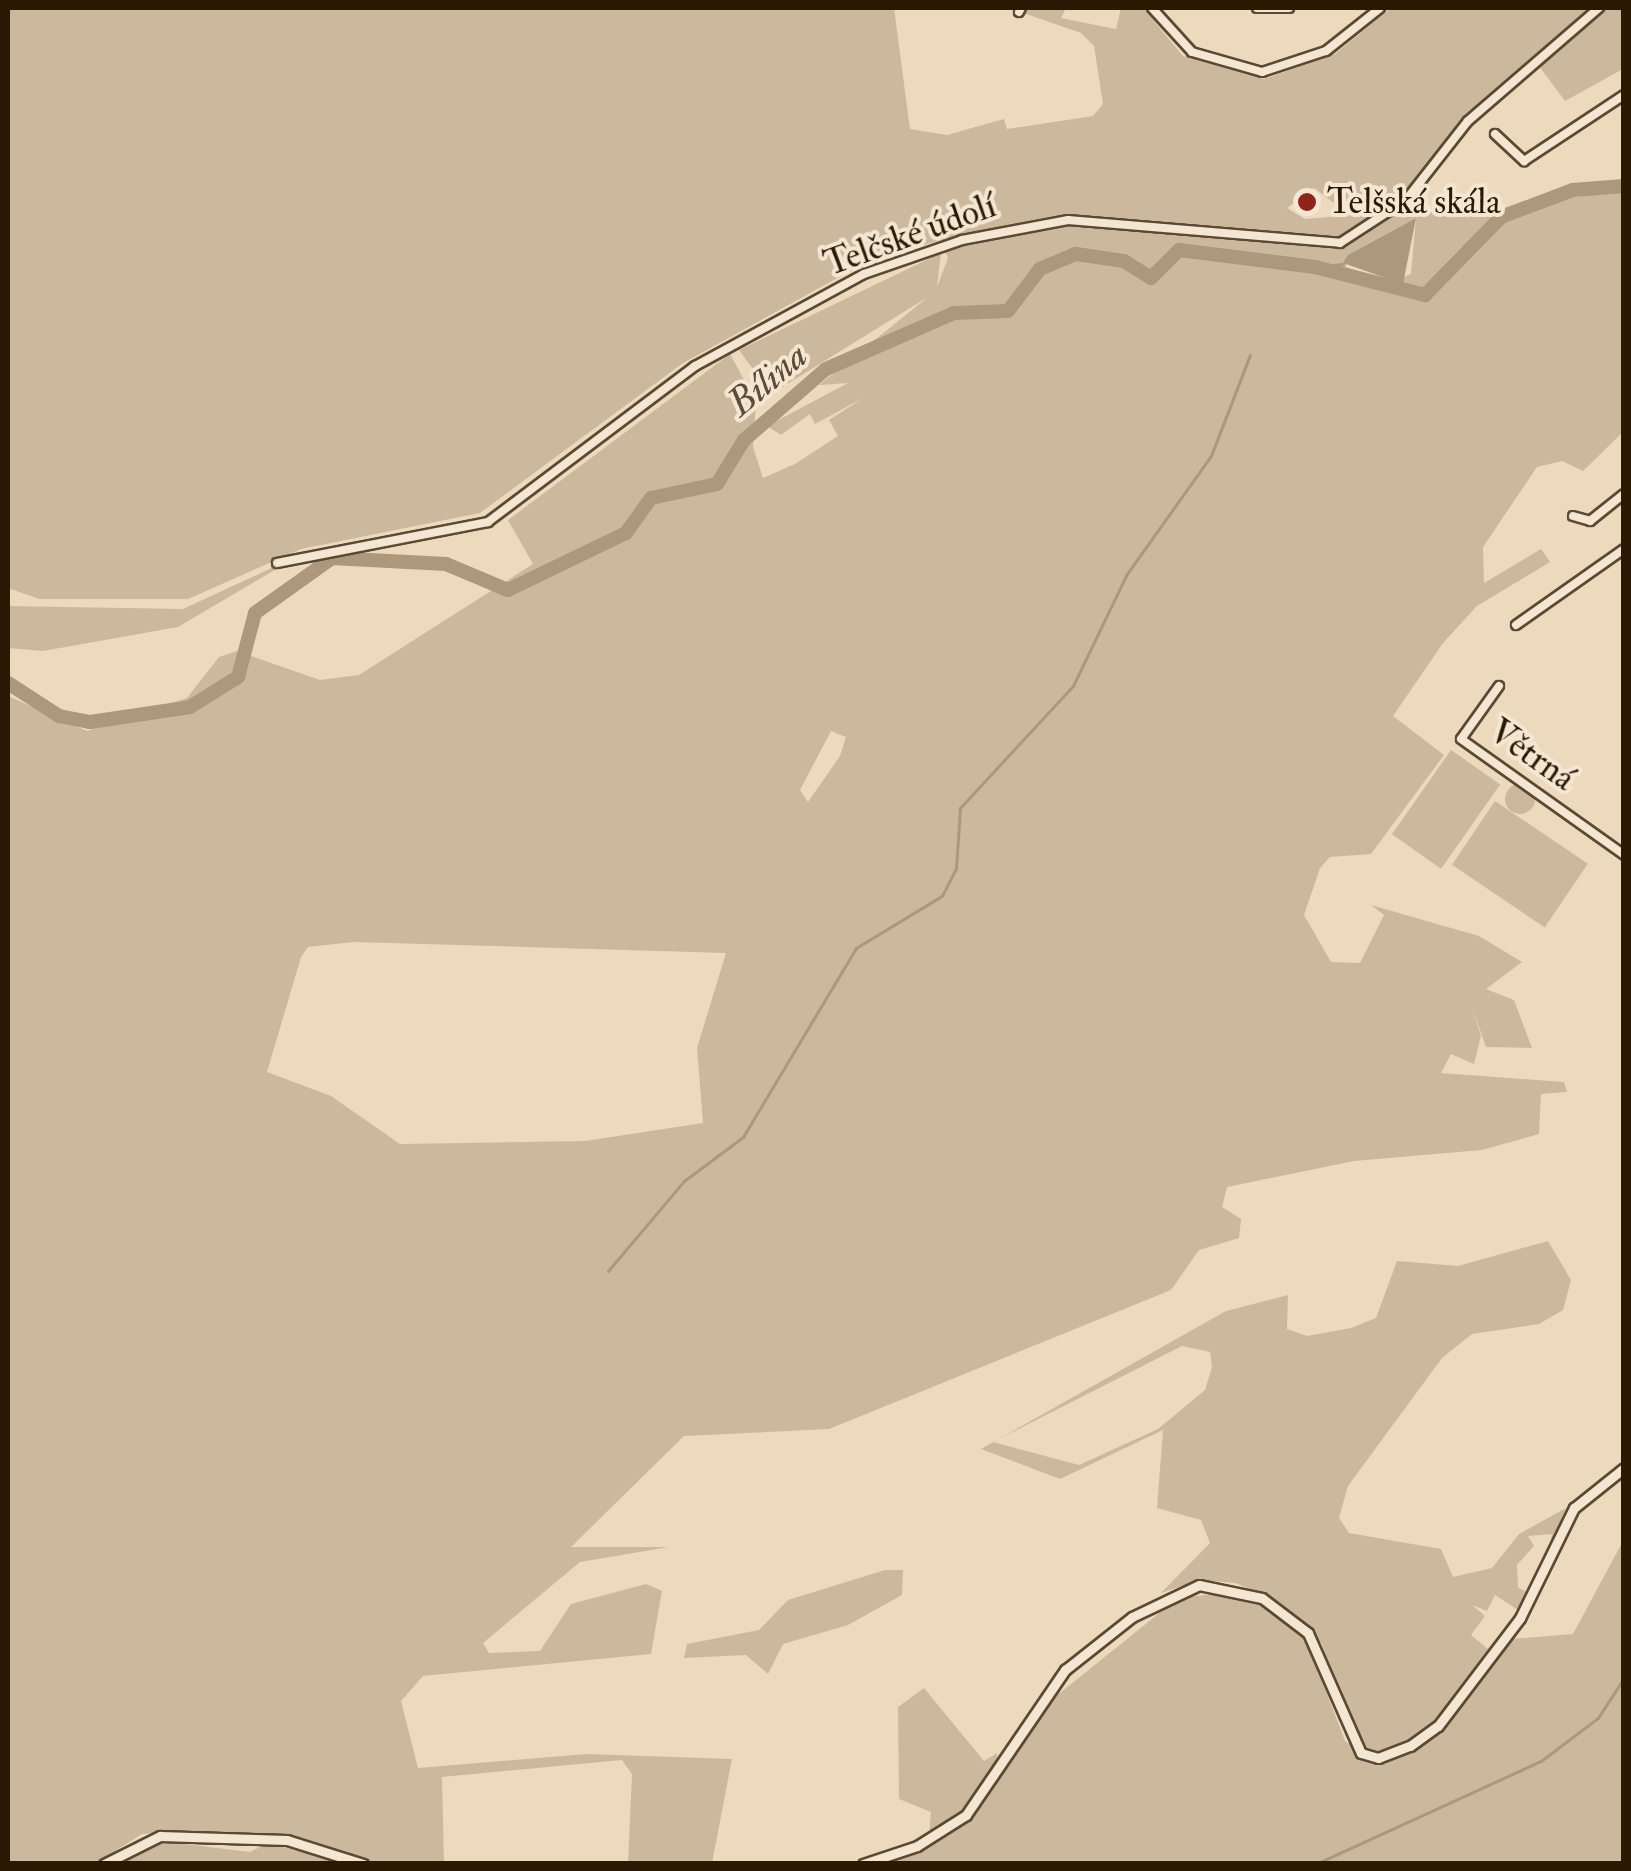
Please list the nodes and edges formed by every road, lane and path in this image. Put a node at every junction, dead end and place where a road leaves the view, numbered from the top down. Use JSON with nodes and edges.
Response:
{"nodes":[{"id":1,"x":1152,"y":8,"type":"edge"},
{"id":2,"x":1257,"y":8,"type":"edge"},
{"id":3,"x":1289,"y":8,"type":"edge"},
{"id":4,"x":1380,"y":8,"type":"edge"},
{"id":5,"x":1599,"y":8,"type":"edge"},
{"id":6,"x":1624,"y":95,"type":"edge"},
{"id":7,"x":1495,"y":134,"type":"dead end"},
{"id":8,"x":1624,"y":494,"type":"edge"},
{"id":9,"x":1573,"y":516,"type":"dead end"},
{"id":10,"x":1624,"y":550,"type":"edge"},
{"id":11,"x":277,"y":563,"type":"dead end"},
{"id":12,"x":1516,"y":624,"type":"dead end"},
{"id":13,"x":1500,"y":686,"type":"dead end"},
{"id":14,"x":1624,"y":855,"type":"edge"},
{"id":15,"x":1624,"y":1468,"type":"edge"},
{"id":16,"x":104,"y":1864,"type":"edge"},
{"id":17,"x":363,"y":1864,"type":"edge"},
{"id":18,"x":863,"y":1864,"type":"edge"}],
"edges":[{"from":1,"to":4,"type":"street"},
{"from":2,"to":3,"type":"street"},
{"from":5,"to":11,"type":"street","name":"Telčské údolí"},
{"from":6,"to":7,"type":"street"},
{"from":8,"to":9,"type":"street"},
{"from":10,"to":12,"type":"street"},
{"from":13,"to":14,"type":"street","name":"Větrná"},
{"from":15,"to":18,"type":"street"},
{"from":16,"to":17,"type":"street"}]}
